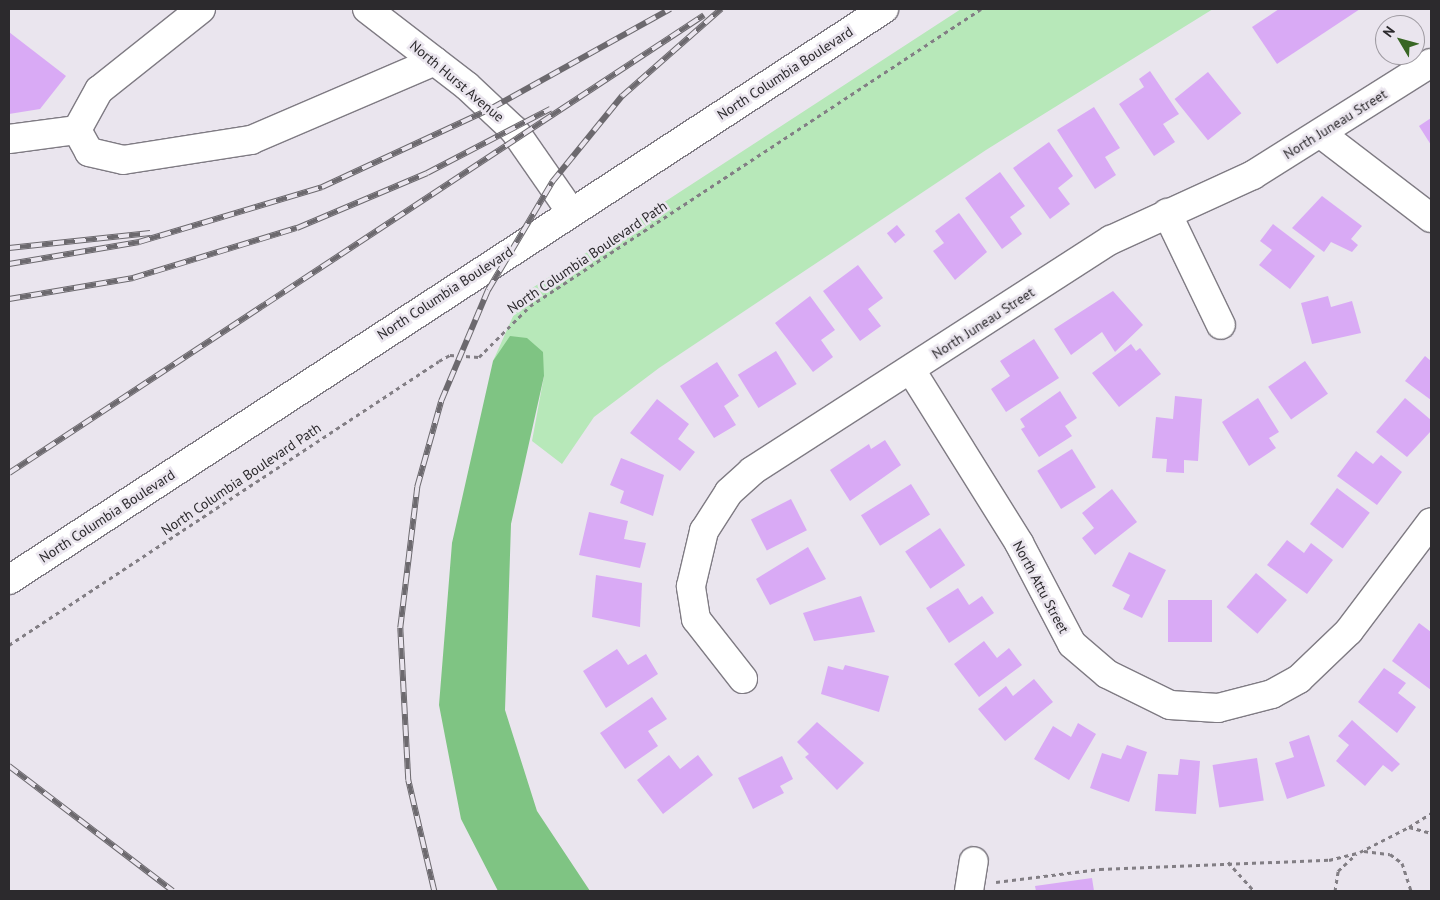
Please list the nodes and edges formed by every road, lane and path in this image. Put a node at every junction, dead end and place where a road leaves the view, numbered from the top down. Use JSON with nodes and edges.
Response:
{"nodes":[{"id":1,"x":201,"y":9,"type":"edge"},
{"id":2,"x":367,"y":9,"type":"edge"},
{"id":3,"x":884,"y":9,"type":"edge"},
{"id":4,"x":980,"y":9,"type":"edge"},
{"id":5,"x":435,"y":61,"type":"junction"},
{"id":6,"x":1431,"y":63,"type":"edge"},
{"id":7,"x":77,"y":130,"type":"junction"},
{"id":8,"x":1321,"y":134,"type":"junction"},
{"id":9,"x":9,"y":139,"type":"edge"},
{"id":10,"x":571,"y":212,"type":"junction"},
{"id":11,"x":1167,"y":213,"type":"junction"},
{"id":12,"x":1431,"y":218,"type":"edge"},
{"id":13,"x":1220,"y":325,"type":"dead end"},
{"id":14,"x":911,"y":370,"type":"junction"},
{"id":15,"x":1431,"y":522,"type":"edge"},
{"id":16,"x":9,"y":580,"type":"edge"},
{"id":17,"x":9,"y":645,"type":"edge"},
{"id":18,"x":743,"y":679,"type":"dead end"},
{"id":19,"x":1431,"y":813,"type":"edge"},
{"id":20,"x":1410,"y":827,"type":"junction"},
{"id":21,"x":1431,"y":833,"type":"edge"},
{"id":22,"x":1360,"y":852,"type":"junction"},
{"id":23,"x":1227,"y":862,"type":"junction"},
{"id":24,"x":971,"y":880,"type":"edge"},
{"id":25,"x":1254,"y":891,"type":"edge"},
{"id":26,"x":1335,"y":891,"type":"edge"},
{"id":27,"x":1411,"y":891,"type":"edge"}],
"edges":[{"from":1,"to":7,"type":"street"},
{"from":2,"to":5,"type":"street","name":"North Hurst Avenue"},
{"from":3,"to":10,"type":"street","name":"North Columbia Boulevard"},
{"from":4,"to":17,"type":"path","name":"North Columbia Boulevard Path"},
{"from":5,"to":7,"type":"street"},
{"from":5,"to":10,"type":"street","name":"North Hurst Avenue"},
{"from":6,"to":8,"type":"street","name":"North Juneau Street"},
{"from":7,"to":9,"type":"street"},
{"from":8,"to":11,"type":"street","name":"North Juneau Street"},
{"from":8,"to":12,"type":"street"},
{"from":10,"to":16,"type":"street","name":"North Columbia Boulevard"},
{"from":11,"to":13,"type":"street"},
{"from":11,"to":14,"type":"street","name":"North Juneau Street"},
{"from":14,"to":15,"type":"street","name":"North Attu Street"},
{"from":14,"to":18,"type":"street","name":"North Juneau Street"},
{"from":19,"to":20,"type":"path"},
{"from":20,"to":21,"type":"path"},
{"from":20,"to":22,"type":"path"},
{"from":22,"to":23,"type":"path"},
{"from":22,"to":26,"type":"path"},
{"from":22,"to":27,"type":"path"},
{"from":23,"to":24,"type":"path"},
{"from":23,"to":25,"type":"path"}]}
